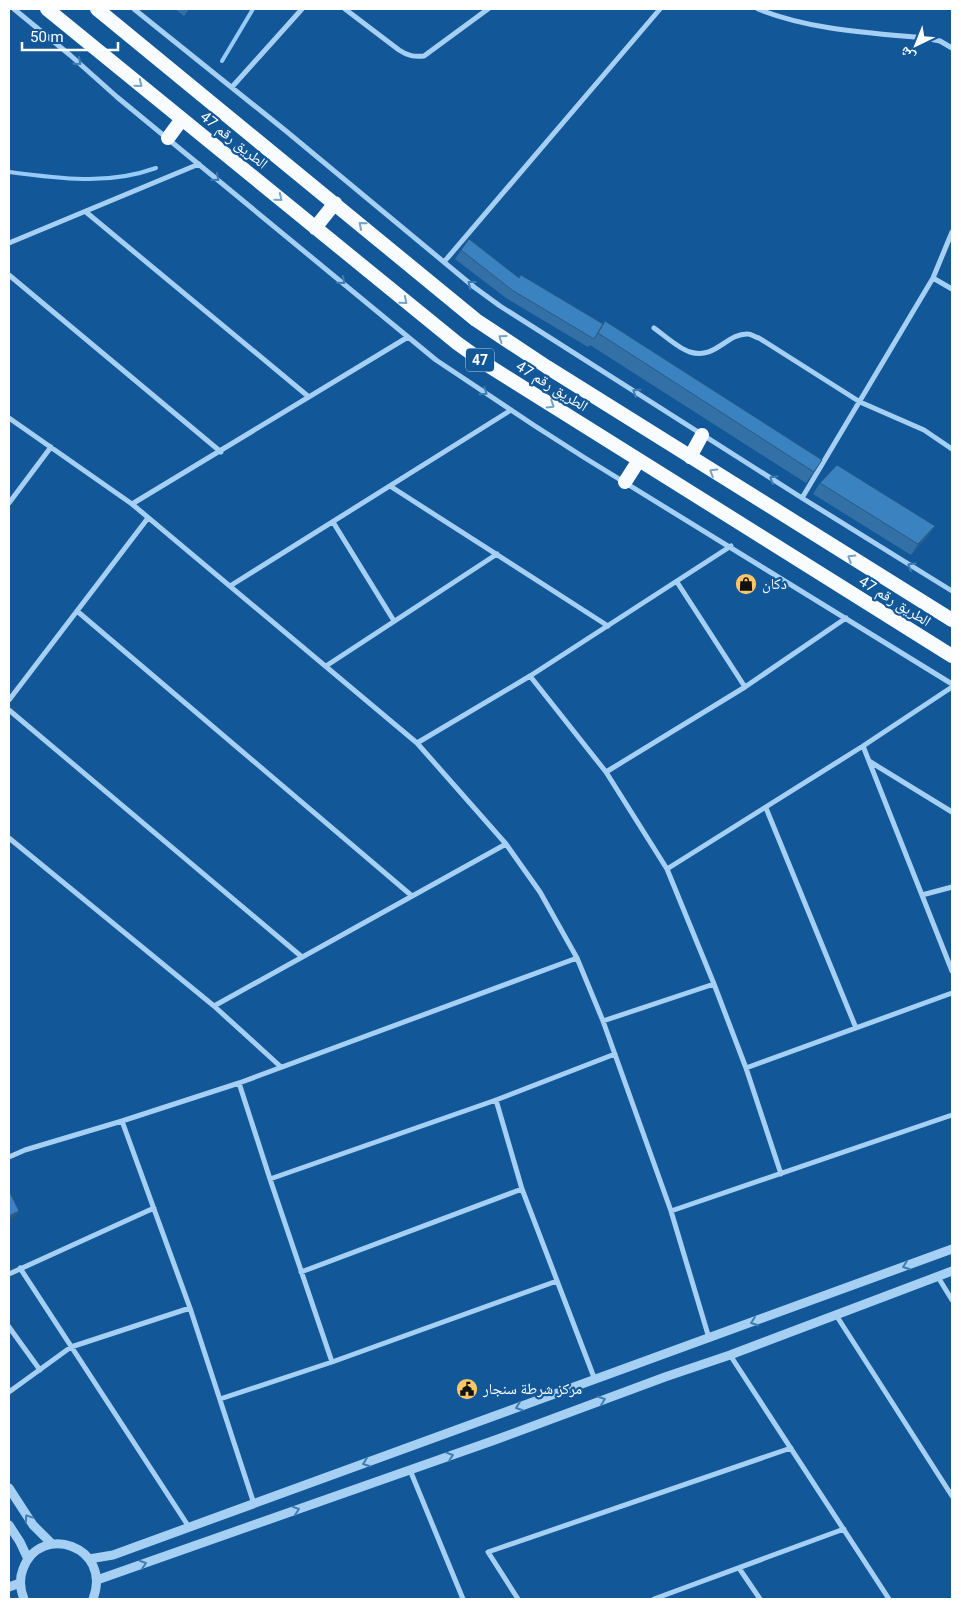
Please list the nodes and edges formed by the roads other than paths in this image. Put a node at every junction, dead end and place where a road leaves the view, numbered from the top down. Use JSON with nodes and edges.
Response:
{"nodes":[{"id":1,"x":14,"y":9,"type":"edge"},
{"id":2,"x":47,"y":9,"type":"edge"},
{"id":3,"x":97,"y":9,"type":"edge"},
{"id":4,"x":134,"y":9,"type":"edge"},
{"id":5,"x":302,"y":9,"type":"edge"},
{"id":6,"x":345,"y":9,"type":"edge"},
{"id":7,"x":488,"y":9,"type":"edge"},
{"id":8,"x":660,"y":9,"type":"edge"},
{"id":9,"x":758,"y":9,"type":"edge"},
{"id":10,"x":952,"y":48,"type":"edge"},
{"id":11,"x":232,"y":88,"type":"junction"},
{"id":12,"x":182,"y":119,"type":"junction"},
{"id":13,"x":168,"y":138,"type":"junction"},
{"id":14,"x":199,"y":164,"type":"junction"},
{"id":15,"x":335,"y":203,"type":"junction"},
{"id":16,"x":86,"y":212,"type":"junction"},
{"id":17,"x":315,"y":228,"type":"junction"},
{"id":18,"x":952,"y":232,"type":"edge"},
{"id":19,"x":9,"y":243,"type":"edge"},
{"id":20,"x":444,"y":262,"type":"junction"},
{"id":21,"x":9,"y":274,"type":"edge"},
{"id":22,"x":933,"y":278,"type":"junction"},
{"id":23,"x":952,"y":289,"type":"edge"},
{"id":24,"x":654,"y":328,"type":"dead end"},
{"id":25,"x":408,"y":337,"type":"junction"},
{"id":26,"x":309,"y":397,"type":"junction"},
{"id":27,"x":860,"y":402,"type":"junction"},
{"id":28,"x":511,"y":410,"type":"junction"},
{"id":29,"x":9,"y":418,"type":"edge"},
{"id":30,"x":702,"y":435,"type":"junction"},
{"id":31,"x":51,"y":447,"type":"junction"},
{"id":32,"x":952,"y":449,"type":"edge"},
{"id":33,"x":221,"y":452,"type":"junction"},
{"id":34,"x":690,"y":457,"type":"junction"},
{"id":35,"x":639,"y":460,"type":"junction"},
{"id":36,"x":625,"y":482,"type":"junction"},
{"id":37,"x":390,"y":486,"type":"junction"},
{"id":38,"x":802,"y":498,"type":"junction"},
{"id":39,"x":9,"y":503,"type":"edge"},
{"id":40,"x":132,"y":504,"type":"junction"},
{"id":41,"x":148,"y":518,"type":"junction"},
{"id":42,"x":333,"y":522,"type":"junction"},
{"id":43,"x":730,"y":546,"type":"junction"},
{"id":44,"x":496,"y":554,"type":"junction"},
{"id":45,"x":677,"y":582,"type":"junction"},
{"id":46,"x":230,"y":586,"type":"junction"},
{"id":47,"x":952,"y":591,"type":"edge"},
{"id":48,"x":77,"y":611,"type":"junction"},
{"id":49,"x":846,"y":618,"type":"junction"},
{"id":50,"x":952,"y":620,"type":"edge"},
{"id":51,"x":394,"y":621,"type":"junction"},
{"id":52,"x":608,"y":626,"type":"junction"},
{"id":53,"x":952,"y":656,"type":"edge"},
{"id":54,"x":326,"y":666,"type":"junction"},
{"id":55,"x":530,"y":676,"type":"junction"},
{"id":56,"x":952,"y":685,"type":"edge"},
{"id":57,"x":745,"y":687,"type":"junction"},
{"id":58,"x":9,"y":700,"type":"edge"},
{"id":59,"x":9,"y":710,"type":"edge"},
{"id":60,"x":416,"y":743,"type":"junction"},
{"id":61,"x":863,"y":746,"type":"junction"},
{"id":62,"x":869,"y":761,"type":"junction"},
{"id":63,"x":606,"y":772,"type":"junction"},
{"id":64,"x":766,"y":808,"type":"junction"},
{"id":65,"x":952,"y":812,"type":"edge"},
{"id":66,"x":9,"y":840,"type":"edge"},
{"id":67,"x":506,"y":844,"type":"junction"},
{"id":68,"x":667,"y":869,"type":"junction"},
{"id":69,"x":952,"y":887,"type":"edge"},
{"id":70,"x":922,"y":894,"type":"junction"},
{"id":71,"x":412,"y":896,"type":"junction"},
{"id":72,"x":302,"y":957,"type":"junction"},
{"id":73,"x":577,"y":958,"type":"junction"},
{"id":74,"x":952,"y":971,"type":"edge"},
{"id":75,"x":714,"y":984,"type":"junction"},
{"id":76,"x":952,"y":993,"type":"edge"},
{"id":77,"x":214,"y":1006,"type":"junction"},
{"id":78,"x":603,"y":1021,"type":"junction"},
{"id":79,"x":856,"y":1028,"type":"junction"},
{"id":80,"x":615,"y":1054,"type":"junction"},
{"id":81,"x":281,"y":1067,"type":"junction"},
{"id":82,"x":746,"y":1068,"type":"junction"},
{"id":83,"x":239,"y":1082,"type":"junction"},
{"id":84,"x":496,"y":1100,"type":"junction"},
{"id":85,"x":952,"y":1115,"type":"edge"},
{"id":86,"x":122,"y":1121,"type":"junction"},
{"id":87,"x":9,"y":1157,"type":"edge"},
{"id":88,"x":781,"y":1174,"type":"junction"},
{"id":89,"x":270,"y":1179,"type":"junction"},
{"id":90,"x":522,"y":1189,"type":"junction"},
{"id":91,"x":154,"y":1208,"type":"junction"},
{"id":92,"x":671,"y":1211,"type":"junction"},
{"id":93,"x":952,"y":1249,"type":"edge"},
{"id":94,"x":20,"y":1268,"type":"junction"},
{"id":95,"x":952,"y":1271,"type":"edge"},
{"id":96,"x":301,"y":1272,"type":"junction"},
{"id":97,"x":9,"y":1274,"type":"edge"},
{"id":98,"x":938,"y":1277,"type":"junction"},
{"id":99,"x":557,"y":1281,"type":"junction"},
{"id":100,"x":952,"y":1300,"type":"edge"},
{"id":101,"x":190,"y":1308,"type":"junction"},
{"id":102,"x":836,"y":1315,"type":"junction"},
{"id":103,"x":9,"y":1327,"type":"edge"},
{"id":104,"x":709,"y":1338,"type":"junction"},
{"id":105,"x":72,"y":1347,"type":"junction"},
{"id":106,"x":730,"y":1355,"type":"junction"},
{"id":107,"x":332,"y":1362,"type":"junction"},
{"id":108,"x":40,"y":1370,"type":"junction"},
{"id":109,"x":595,"y":1380,"type":"junction"},
{"id":110,"x":9,"y":1392,"type":"edge"},
{"id":111,"x":220,"y":1399,"type":"junction"},
{"id":112,"x":791,"y":1448,"type":"junction"},
{"id":113,"x":410,"y":1470,"type":"junction"},
{"id":114,"x":9,"y":1488,"type":"edge"},
{"id":115,"x":952,"y":1496,"type":"edge"},
{"id":116,"x":254,"y":1504,"type":"junction"},
{"id":117,"x":9,"y":1525,"type":"edge"},
{"id":118,"x":189,"y":1527,"type":"junction"},
{"id":119,"x":844,"y":1529,"type":"junction"},
{"id":120,"x":52,"y":1544,"type":"junction"},
{"id":121,"x":28,"y":1559,"type":"junction"},
{"id":122,"x":89,"y":1559,"type":"junction"},
{"id":123,"x":739,"y":1568,"type":"junction"},
{"id":124,"x":97,"y":1580,"type":"junction"},
{"id":125,"x":20,"y":1583,"type":"junction"},
{"id":126,"x":9,"y":1587,"type":"edge"},
{"id":127,"x":24,"y":1599,"type":"edge"},
{"id":128,"x":93,"y":1599,"type":"edge"},
{"id":129,"x":463,"y":1599,"type":"edge"},
{"id":130,"x":518,"y":1599,"type":"edge"},
{"id":131,"x":654,"y":1599,"type":"edge"},
{"id":132,"x":760,"y":1599,"type":"edge"},
{"id":133,"x":889,"y":1599,"type":"edge"}],
"edges":[{"from":1,"to":13,"type":"street","one_way":true},
{"from":2,"to":12,"type":"highway","name":"الطريق رقم 47","number":"47","one_way":true},
{"from":3,"to":15,"type":"highway","name":"الطريق رقم 47","number":"47"},
{"from":4,"to":11,"type":"street"},
{"from":5,"to":11,"type":"street"},
{"from":6,"to":7,"type":"street"},
{"from":8,"to":20,"type":"street"},
{"from":9,"to":10,"type":"street"},
{"from":11,"to":20,"type":"street"},
{"from":12,"to":13,"type":"highway"},
{"from":12,"to":17,"type":"highway","name":"الطريق رقم 47","number":"47","one_way":true},
{"from":13,"to":14,"type":"street"},
{"from":14,"to":16,"type":"street"},
{"from":14,"to":25,"type":"street","one_way":true},
{"from":15,"to":17,"type":"highway"},
{"from":34,"to":15,"type":"highway","name":"الطريق رقم 47","number":"47","one_way":true},
{"from":16,"to":19,"type":"street"},
{"from":16,"to":26,"type":"street"},
{"from":17,"to":35,"type":"highway","name":"الطريق رقم 47","number":"47","one_way":true},
{"from":18,"to":22,"type":"street"},
{"from":30,"to":20,"type":"street","one_way":true},
{"from":21,"to":33,"type":"street"},
{"from":22,"to":23,"type":"street"},
{"from":22,"to":27,"type":"street"},
{"from":24,"to":27,"type":"street"},
{"from":25,"to":26,"type":"street"},
{"from":25,"to":28,"type":"street","one_way":true},
{"from":26,"to":33,"type":"street"},
{"from":27,"to":32,"type":"street"},
{"from":27,"to":38,"type":"street"},
{"from":28,"to":36,"type":"street"},
{"from":28,"to":37,"type":"street"},
{"from":29,"to":31,"type":"street"},
{"from":30,"to":34,"type":"highway"},
{"from":38,"to":30,"type":"street","one_way":true},
{"from":31,"to":39,"type":"street"},
{"from":31,"to":40,"type":"street"},
{"from":33,"to":40,"type":"street"},
{"from":50,"to":34,"type":"highway","name":"الطريق رقم 47","number":"47","one_way":true},
{"from":35,"to":36,"type":"highway"},
{"from":35,"to":53,"type":"highway","name":"الطريق رقم 47","number":"47"},
{"from":36,"to":43,"type":"street"},
{"from":37,"to":42,"type":"street"},
{"from":37,"to":44,"type":"street"},
{"from":47,"to":38,"type":"street","one_way":true},
{"from":40,"to":41,"type":"street"},
{"from":41,"to":46,"type":"street"},
{"from":41,"to":48,"type":"street"},
{"from":42,"to":46,"type":"street"},
{"from":42,"to":51,"type":"street"},
{"from":43,"to":45,"type":"street"},
{"from":43,"to":49,"type":"street"},
{"from":44,"to":51,"type":"street"},
{"from":44,"to":52,"type":"street"},
{"from":45,"to":52,"type":"street"},
{"from":45,"to":57,"type":"street"},
{"from":46,"to":54,"type":"street"},
{"from":48,"to":58,"type":"street"},
{"from":48,"to":71,"type":"street"},
{"from":49,"to":56,"type":"street"},
{"from":49,"to":57,"type":"street"},
{"from":51,"to":54,"type":"street"},
{"from":52,"to":55,"type":"street"},
{"from":54,"to":60,"type":"street"},
{"from":55,"to":60,"type":"street"},
{"from":55,"to":63,"type":"street"},
{"from":56,"to":61,"type":"street"},
{"from":57,"to":63,"type":"street"},
{"from":59,"to":72,"type":"street"},
{"from":60,"to":67,"type":"street"},
{"from":61,"to":62,"type":"street"},
{"from":61,"to":64,"type":"street"},
{"from":62,"to":65,"type":"street"},
{"from":62,"to":70,"type":"street"},
{"from":63,"to":68,"type":"street"},
{"from":64,"to":68,"type":"street"},
{"from":64,"to":79,"type":"street"},
{"from":66,"to":77,"type":"street"},
{"from":67,"to":71,"type":"street"},
{"from":67,"to":73,"type":"street"},
{"from":68,"to":75,"type":"street"},
{"from":69,"to":70,"type":"street"},
{"from":70,"to":74,"type":"street"},
{"from":71,"to":72,"type":"street"},
{"from":72,"to":77,"type":"street"},
{"from":73,"to":78,"type":"street"},
{"from":73,"to":81,"type":"street"},
{"from":75,"to":78,"type":"street"},
{"from":75,"to":82,"type":"street"},
{"from":76,"to":79,"type":"street"},
{"from":77,"to":81,"type":"street"},
{"from":78,"to":80,"type":"street"},
{"from":79,"to":82,"type":"street"},
{"from":80,"to":84,"type":"street"},
{"from":80,"to":92,"type":"street"},
{"from":81,"to":83,"type":"street"},
{"from":82,"to":88,"type":"street"},
{"from":83,"to":86,"type":"street"},
{"from":83,"to":89,"type":"street"},
{"from":84,"to":89,"type":"street"},
{"from":84,"to":90,"type":"street"},
{"from":85,"to":88,"type":"street"},
{"from":86,"to":87,"type":"street"},
{"from":86,"to":91,"type":"street"},
{"from":88,"to":92,"type":"street"},
{"from":89,"to":96,"type":"street"},
{"from":90,"to":96,"type":"street"},
{"from":90,"to":99,"type":"street"},
{"from":91,"to":94,"type":"street"},
{"from":91,"to":101,"type":"street"},
{"from":92,"to":104,"type":"street"},
{"from":93,"to":104,"type":"street","one_way":true},
{"from":94,"to":97,"type":"street"},
{"from":94,"to":105,"type":"street"},
{"from":95,"to":98,"type":"street"},
{"from":96,"to":107,"type":"street"},
{"from":98,"to":100,"type":"street"},
{"from":98,"to":102,"type":"street"},
{"from":99,"to":107,"type":"street"},
{"from":99,"to":109,"type":"street"},
{"from":101,"to":105,"type":"street"},
{"from":101,"to":111,"type":"street"},
{"from":102,"to":106,"type":"street"},
{"from":102,"to":115,"type":"street"},
{"from":103,"to":108,"type":"street"},
{"from":104,"to":109,"type":"street"},
{"from":105,"to":108,"type":"street"},
{"from":105,"to":118,"type":"street"},
{"from":106,"to":112,"type":"street"},
{"from":113,"to":106,"type":"street","one_way":true},
{"from":107,"to":111,"type":"street"},
{"from":108,"to":110,"type":"street"},
{"from":109,"to":116,"type":"street","one_way":true},
{"from":111,"to":116,"type":"street"},
{"from":112,"to":119,"type":"street"},
{"from":112,"to":130,"type":"street"},
{"from":124,"to":113,"type":"street","one_way":true},
{"from":113,"to":129,"type":"street"},
{"from":120,"to":114,"type":"street","one_way":true},
{"from":116,"to":118,"type":"street"},
{"from":117,"to":121,"type":"street"},
{"from":118,"to":122,"type":"street"},
{"from":119,"to":123,"type":"street"},
{"from":119,"to":133,"type":"street"},
{"from":120,"to":121,"type":"street"},
{"from":120,"to":122,"type":"street"},
{"from":121,"to":125,"type":"street"},
{"from":122,"to":124,"type":"street"},
{"from":123,"to":131,"type":"street"},
{"from":123,"to":132,"type":"street"},
{"from":124,"to":128,"type":"street"},
{"from":125,"to":126,"type":"street"},
{"from":125,"to":127,"type":"street"}]}
